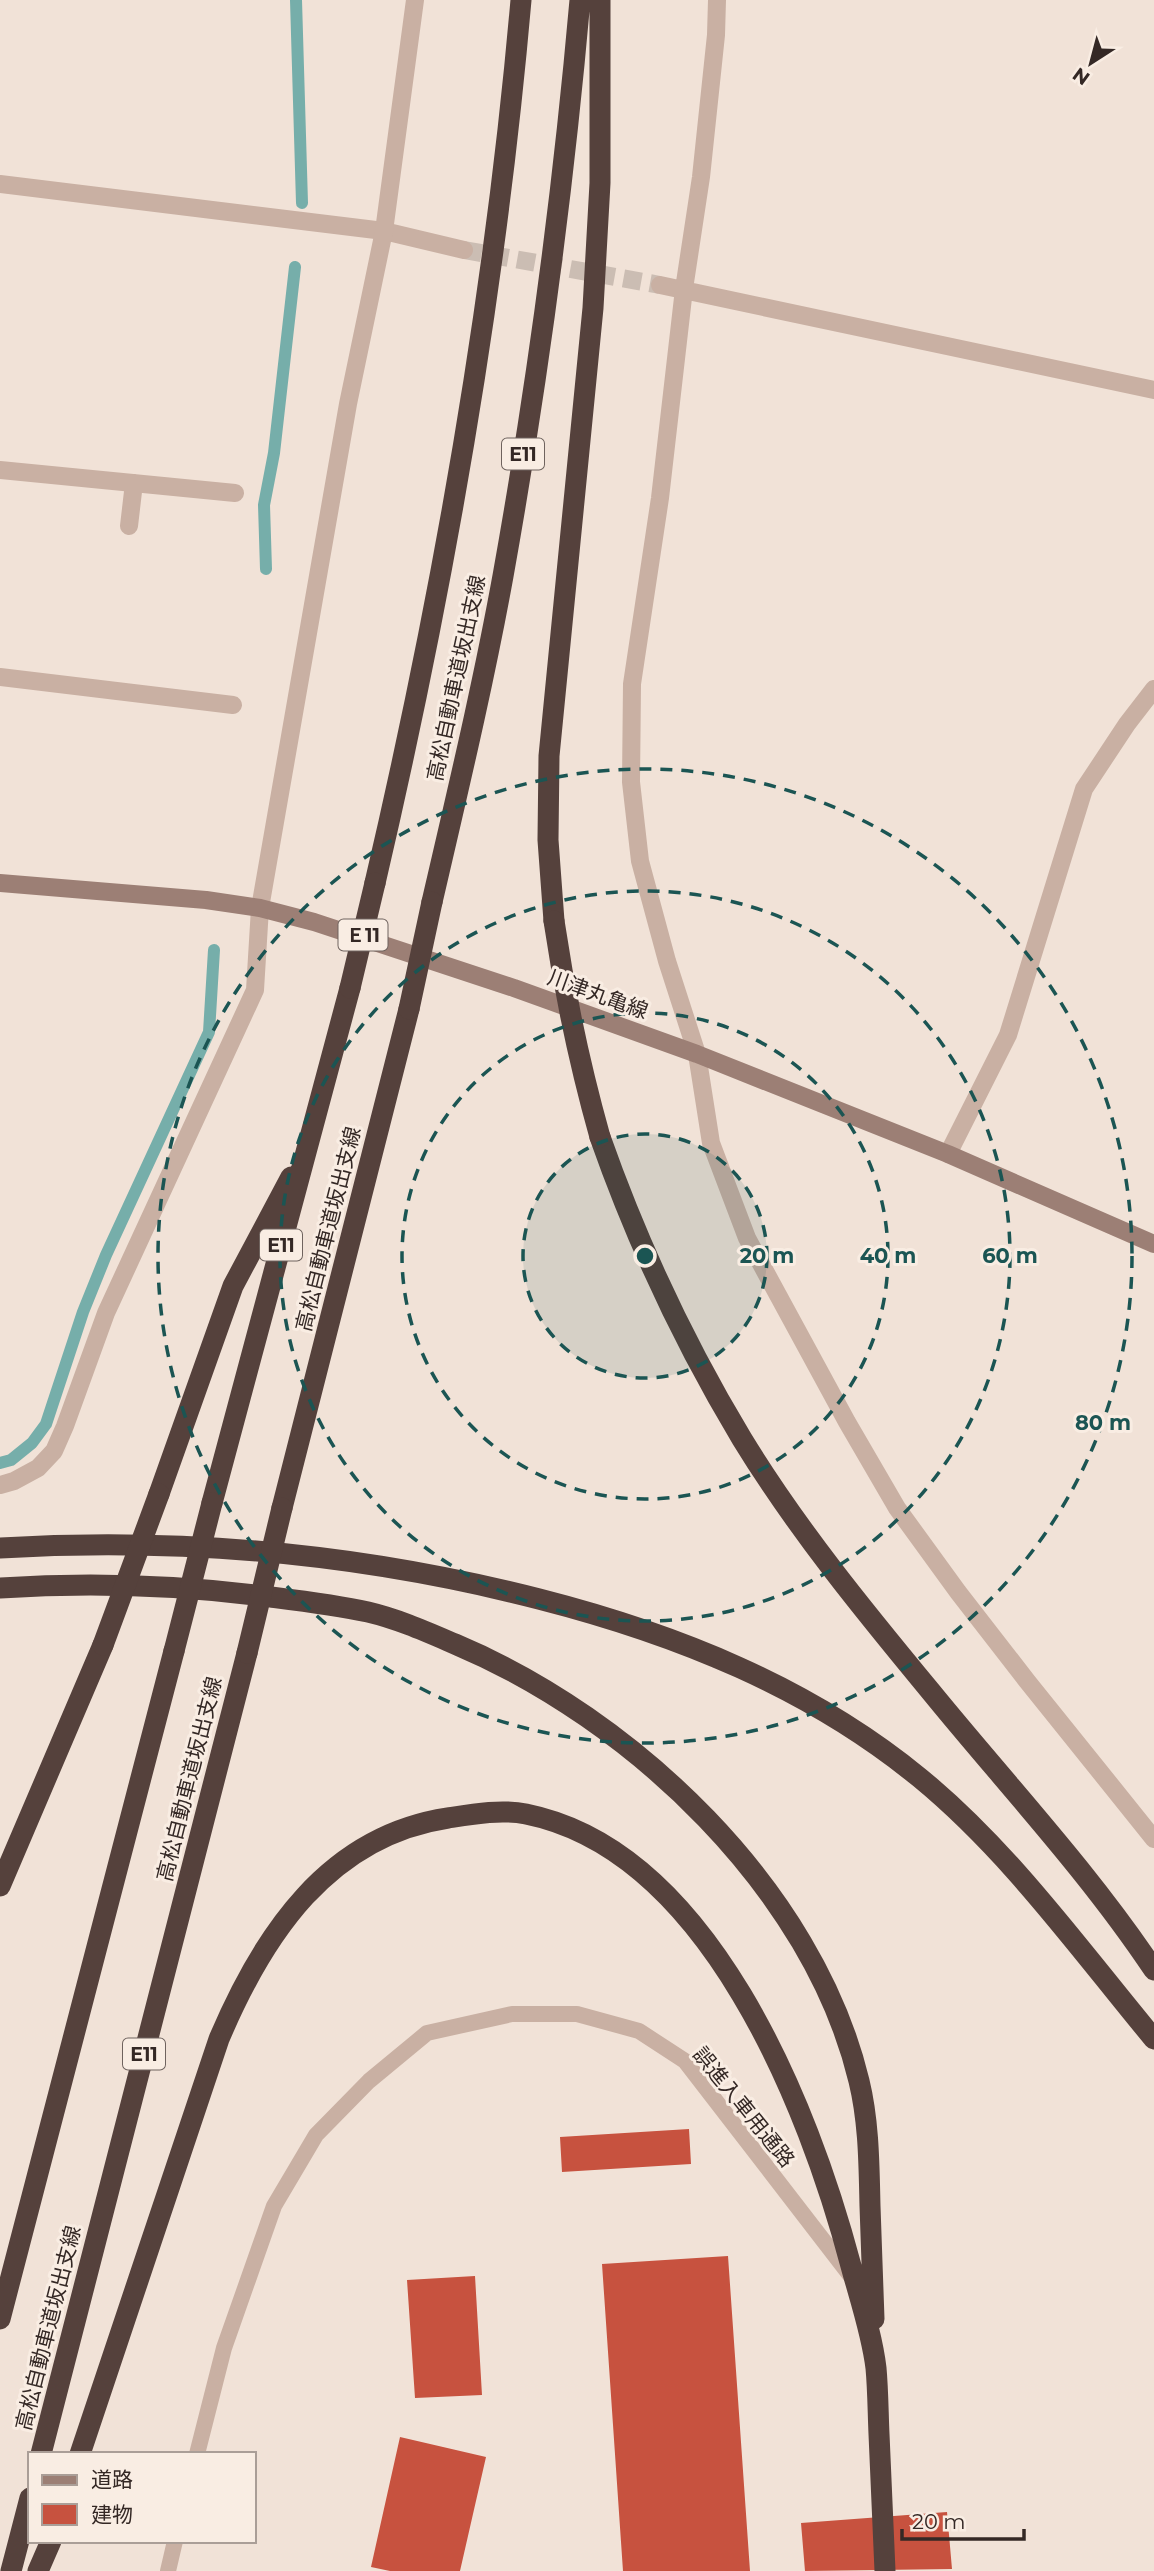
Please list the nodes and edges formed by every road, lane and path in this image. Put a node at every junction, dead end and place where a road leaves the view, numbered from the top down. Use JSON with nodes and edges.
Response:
{"nodes":[{"id":1,"x":415,"y":0,"type":"edge"},
{"id":2,"x":521,"y":0,"type":"edge"},
{"id":3,"x":580,"y":0,"type":"edge"},
{"id":4,"x":600,"y":0,"type":"edge"},
{"id":5,"x":717,"y":0,"type":"edge"},
{"id":6,"x":0,"y":184,"type":"edge"},
{"id":7,"x":384,"y":231,"type":"junction"},
{"id":8,"x":464,"y":250,"type":"tunnel mouth"},
{"id":9,"x":660,"y":285,"type":"tunnel mouth"},
{"id":10,"x":684,"y":289,"type":"junction"},
{"id":11,"x":1154,"y":390,"type":"edge"},
{"id":12,"x":0,"y":470,"type":"edge"},
{"id":13,"x":134,"y":483,"type":"junction"},
{"id":14,"x":235,"y":494,"type":"dead end"},
{"id":15,"x":129,"y":526,"type":"dead end"},
{"id":16,"x":0,"y":677,"type":"edge"},
{"id":17,"x":1154,"y":689,"type":"edge"},
{"id":18,"x":233,"y":705,"type":"dead end"},
{"id":19,"x":0,"y":883,"type":"edge"},
{"id":20,"x":260,"y":908,"type":"junction"},
{"id":21,"x":350,"y":988,"type":"joint"},
{"id":22,"x":697,"y":1054,"type":"junction"},
{"id":23,"x":309,"y":1144,"type":"junction"},
{"id":24,"x":948,"y":1154,"type":"junction"},
{"id":25,"x":1154,"y":1244,"type":"edge"},
{"id":26,"x":0,"y":1485,"type":"edge"},
{"id":27,"x":0,"y":1548,"type":"edge"},
{"id":28,"x":0,"y":1588,"type":"edge"},
{"id":29,"x":1154,"y":1839,"type":"edge"},
{"id":30,"x":0,"y":1886,"type":"edge"},
{"id":31,"x":1154,"y":1970,"type":"edge"},
{"id":32,"x":1154,"y":2039,"type":"edge"},
{"id":33,"x":856,"y":2283,"type":"junction"},
{"id":34,"x":0,"y":2319,"type":"edge"},
{"id":35,"x":876,"y":2366,"type":"junction"},
{"id":36,"x":42,"y":2452,"type":"edge"},
{"id":37,"x":81,"y":2452,"type":"edge"},
{"id":38,"x":198,"y":2452,"type":"edge"},
{"id":39,"x":28,"y":2506,"type":"edge"},
{"id":40,"x":50,"y":2543,"type":"edge"},
{"id":41,"x":175,"y":2543,"type":"edge"},
{"id":42,"x":11,"y":2571,"type":"edge"},
{"id":43,"x":38,"y":2571,"type":"edge"},
{"id":44,"x":168,"y":2571,"type":"edge"},
{"id":45,"x":885,"y":2571,"type":"edge"}],
"edges":[{"from":1,"to":7,"type":"street"},
{"from":2,"to":21,"type":"highway","name":"高松自動車道坂出支線","number":"Ｅ11","bridge":true},
{"from":3,"to":36,"type":"highway","name":"高松自動車道坂出支線","number":"E11","bridge":true},
{"from":4,"to":31,"type":"highway","bridge":true},
{"from":5,"to":10,"type":"street"},
{"from":6,"to":7,"type":"street"},
{"from":7,"to":8,"type":"street"},
{"from":7,"to":20,"type":"street"},
{"from":9,"to":10,"type":"street"},
{"from":10,"to":11,"type":"street"},
{"from":10,"to":22,"type":"street"},
{"from":12,"to":13,"type":"street"},
{"from":13,"to":14,"type":"street"},
{"from":13,"to":15,"type":"street"},
{"from":16,"to":18,"type":"street"},
{"from":17,"to":24,"type":"street"},
{"from":19,"to":20,"type":"main road","name":"川津丸亀線"},
{"from":20,"to":22,"type":"main road","name":"川津丸亀線"},
{"from":20,"to":26,"type":"street"},
{"from":21,"to":23,"type":"highway","name":"高松自動車道坂出支線","number":"E11"},
{"from":22,"to":24,"type":"main road","name":"川津丸亀線"},
{"from":22,"to":29,"type":"street"},
{"from":23,"to":30,"type":"highway","bridge":true},
{"from":23,"to":34,"type":"highway","name":"高松自動車道坂出支線","number":"E11","bridge":true},
{"from":24,"to":25,"type":"main road","name":"川津丸亀線"},
{"from":27,"to":32,"type":"highway"},
{"from":28,"to":35,"type":"highway"},
{"from":33,"to":35,"type":"highway"},
{"from":33,"to":37,"type":"highway"},
{"from":33,"to":38,"type":"lane","name":"誤進入車用通路"},
{"from":35,"to":45,"type":"highway"},
{"from":39,"to":42,"type":"highway"},
{"from":40,"to":43,"type":"highway"},
{"from":41,"to":44,"type":"lane"}]}
